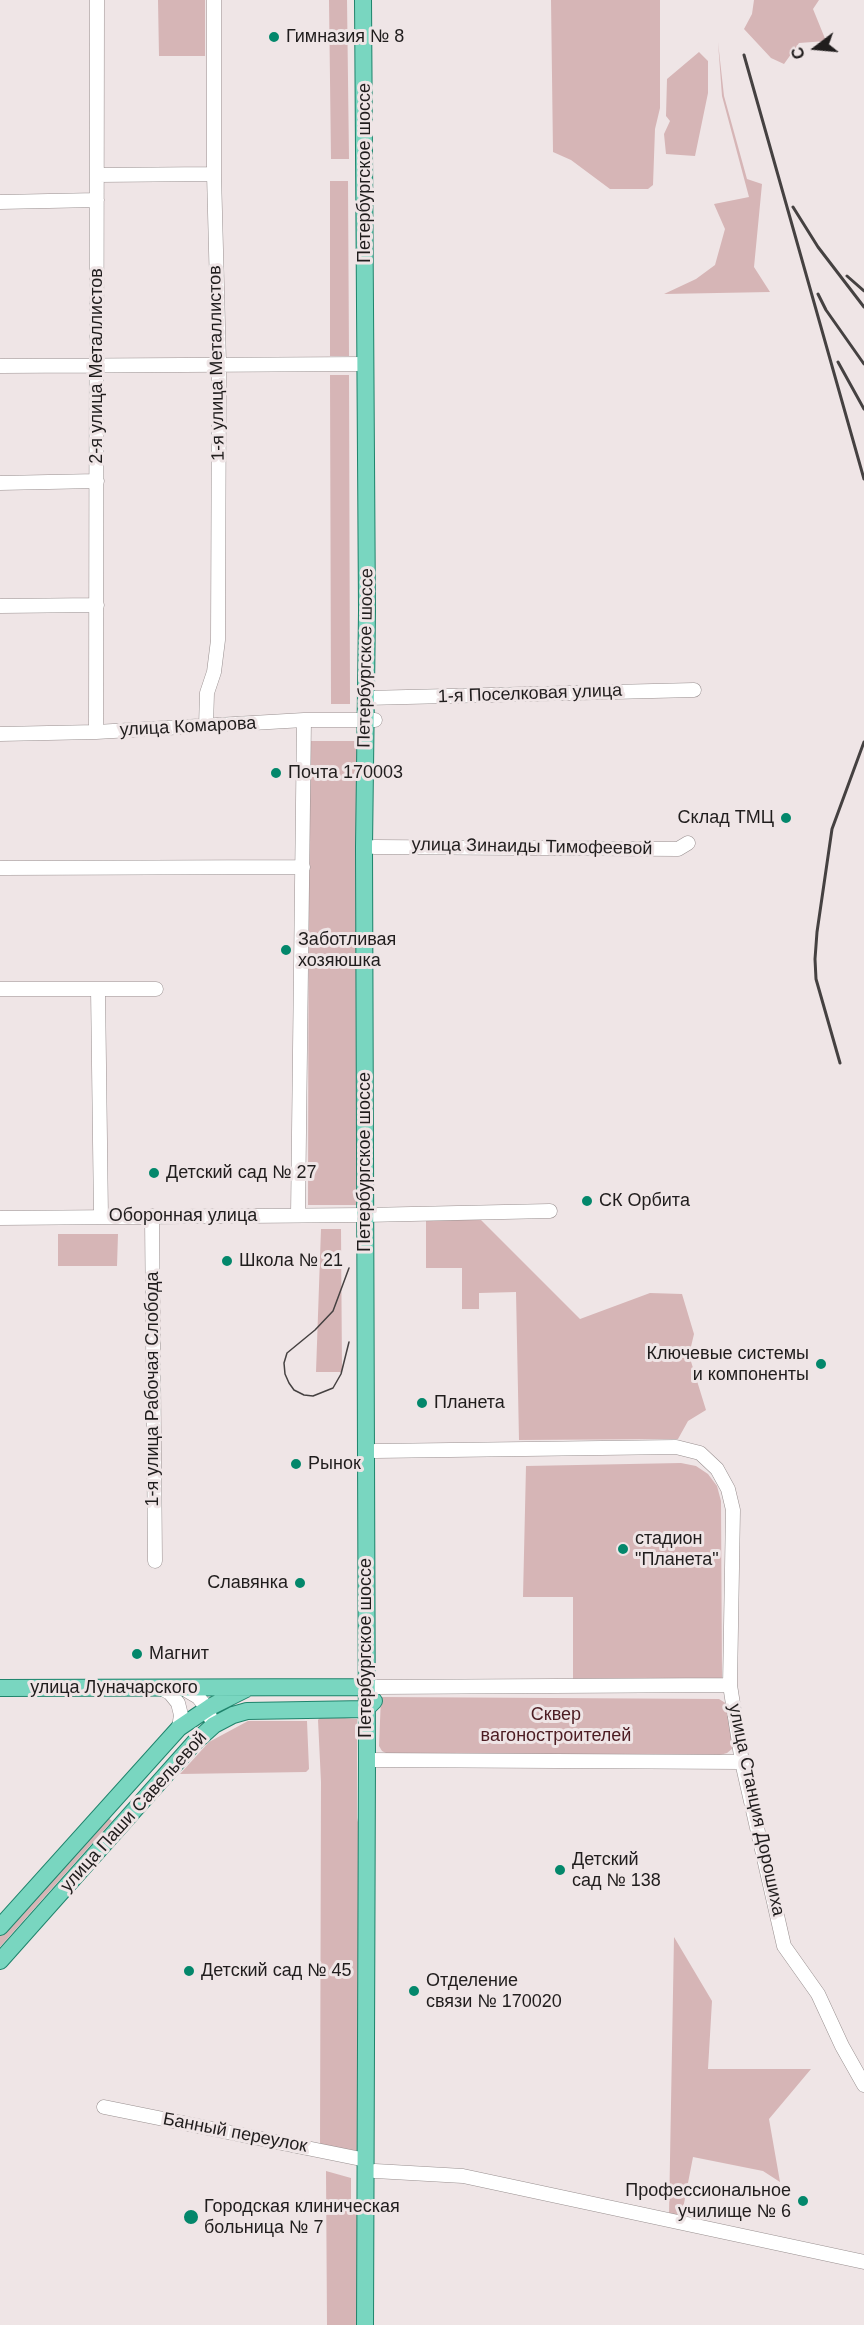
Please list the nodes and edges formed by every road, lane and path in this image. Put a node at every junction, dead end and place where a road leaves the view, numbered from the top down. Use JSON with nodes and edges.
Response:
{"nodes":[{"id":1,"x":97,"y":0,"type":"edge"},
{"id":2,"x":214,"y":0,"type":"edge"},
{"id":3,"x":363,"y":0,"type":"edge"},
{"id":4,"x":372,"y":0,"type":"edge"},
{"id":5,"x":214,"y":174,"type":"junction"},
{"id":6,"x":97,"y":175,"type":"junction"},
{"id":7,"x":97,"y":200,"type":"junction"},
{"id":8,"x":0,"y":202,"type":"edge"},
{"id":9,"x":219,"y":364,"type":"junction"},
{"id":10,"x":366,"y":364,"type":"junction"},
{"id":11,"x":97,"y":365,"type":"junction"},
{"id":12,"x":0,"y":366,"type":"edge"},
{"id":13,"x":97,"y":481,"type":"junction"},
{"id":14,"x":0,"y":483,"type":"edge"},
{"id":15,"x":0,"y":606,"type":"edge"},
{"id":16,"x":97,"y":606,"type":"junction"},
{"id":17,"x":694,"y":690,"type":"dead end"},
{"id":18,"x":371,"y":698,"type":"junction"},
{"id":19,"x":304,"y":720,"type":"junction"},
{"id":20,"x":371,"y":720,"type":"junction"},
{"id":21,"x":206,"y":726,"type":"junction"},
{"id":22,"x":96,"y":732,"type":"junction"},
{"id":23,"x":0,"y":734,"type":"edge"},
{"id":24,"x":688,"y":843,"type":"dead end"},
{"id":25,"x":369,"y":847,"type":"junction"},
{"id":26,"x":303,"y":867,"type":"junction"},
{"id":27,"x":0,"y":868,"type":"edge"},
{"id":28,"x":98,"y":988,"type":"junction"},
{"id":29,"x":0,"y":989,"type":"edge"},
{"id":30,"x":156,"y":989,"type":"dead end"},
{"id":31,"x":550,"y":1210,"type":"dead end"},
{"id":32,"x":298,"y":1215,"type":"junction"},
{"id":33,"x":370,"y":1215,"type":"junction"},
{"id":34,"x":152,"y":1216,"type":"junction"},
{"id":35,"x":101,"y":1217,"type":"junction"},
{"id":36,"x":0,"y":1218,"type":"edge"},
{"id":37,"x":370,"y":1451,"type":"junction"},
{"id":38,"x":155,"y":1561,"type":"dead end"},
{"id":39,"x":730,"y":1685,"type":"junction"},
{"id":40,"x":159,"y":1687,"type":"junction"},
{"id":41,"x":180,"y":1687,"type":"junction"},
{"id":42,"x":228,"y":1687,"type":"joint"},
{"id":43,"x":252,"y":1687,"type":"junction"},
{"id":44,"x":0,"y":1688,"type":"edge"},
{"id":45,"x":371,"y":1695,"type":"junction"},
{"id":46,"x":207,"y":1708,"type":"junction"},
{"id":47,"x":180,"y":1728,"type":"junction"},
{"id":48,"x":211,"y":1728,"type":"junction"},
{"id":49,"x":371,"y":1760,"type":"junction"},
{"id":50,"x":742,"y":1762,"type":"junction"},
{"id":51,"x":0,"y":1927,"type":"edge"},
{"id":52,"x":0,"y":1960,"type":"edge"},
{"id":53,"x":864,"y":2085,"type":"edge"},
{"id":54,"x":104,"y":2107,"type":"dead end"},
{"id":55,"x":370,"y":2165,"type":"junction"},
{"id":56,"x":864,"y":2262,"type":"edge"},
{"id":57,"x":370,"y":2264,"type":"junction"},
{"id":58,"x":365,"y":2325,"type":"edge"},
{"id":59,"x":374,"y":2325,"type":"edge"}],
"edges":[{"from":1,"to":6,"type":"street","name":"2-я улица Металлистов"},
{"from":2,"to":5,"type":"street","name":"1-я улица Металлистов"},
{"from":3,"to":10,"type":"main road","name":"Петербургское шоссе"},
{"from":4,"to":18,"type":"main road","name":"Петербургское шоссе"},
{"from":5,"to":6,"type":"street"},
{"from":5,"to":9,"type":"street","name":"1-я улица Металлистов"},
{"from":6,"to":7,"type":"street","name":"2-я улица Металлистов"},
{"from":7,"to":8,"type":"street"},
{"from":7,"to":11,"type":"street","name":"2-я улица Металлистов"},
{"from":9,"to":10,"type":"street"},
{"from":9,"to":11,"type":"street"},
{"from":9,"to":21,"type":"street","name":"1-я улица Металлистов"},
{"from":10,"to":18,"type":"main road","name":"Петербургское шоссе"},
{"from":11,"to":12,"type":"street"},
{"from":11,"to":13,"type":"street","name":"2-я улица Металлистов"},
{"from":13,"to":14,"type":"street"},
{"from":13,"to":16,"type":"street","name":"2-я улица Металлистов"},
{"from":15,"to":16,"type":"street"},
{"from":16,"to":22,"type":"street","name":"2-я улица Металлистов"},
{"from":17,"to":18,"type":"street","name":"1-я Поселковая улица"},
{"from":18,"to":20,"type":"main road","name":"Петербургское шоссе"},
{"from":19,"to":20,"type":"street","name":"улица Комарова"},
{"from":19,"to":21,"type":"street","name":"улица Комарова"},
{"from":19,"to":26,"type":"street"},
{"from":20,"to":25,"type":"main road","name":"Петербургское шоссе"},
{"from":21,"to":22,"type":"street","name":"улица Комарова"},
{"from":22,"to":23,"type":"street","name":"улица Комарова"},
{"from":24,"to":25,"type":"street","name":"улица Зинаиды Тимофеевой"},
{"from":25,"to":33,"type":"main road","name":"Петербургское шоссе"},
{"from":26,"to":27,"type":"street"},
{"from":26,"to":32,"type":"street"},
{"from":28,"to":29,"type":"street"},
{"from":28,"to":30,"type":"street"},
{"from":28,"to":35,"type":"street"},
{"from":31,"to":33,"type":"street","name":"Оборонная улица"},
{"from":32,"to":33,"type":"street","name":"Оборонная улица"},
{"from":32,"to":34,"type":"street","name":"Оборонная улица"},
{"from":33,"to":37,"type":"main road","name":"Петербургское шоссе"},
{"from":34,"to":35,"type":"street","name":"Оборонная улица"},
{"from":34,"to":38,"type":"street","name":"1-я улица Рабочая Слобода"},
{"from":35,"to":36,"type":"street","name":"Оборонная улица"},
{"from":37,"to":39,"type":"street","name":"улица Станция Дорошиха"},
{"from":37,"to":45,"type":"main road","name":"Петербургское шоссе"},
{"from":39,"to":45,"type":"street"},
{"from":39,"to":50,"type":"street","name":"улица Станция Дорошиха"},
{"from":40,"to":41,"type":"main road","name":"улица Луначарского"},
{"from":40,"to":44,"type":"main road","name":"улица Луначарского"},
{"from":40,"to":47,"type":"street"},
{"from":41,"to":42,"type":"main road","name":"улица Луначарского"},
{"from":41,"to":46,"type":"street"},
{"from":42,"to":43,"type":"main road","name":"улица Паши Савельевой"},
{"from":43,"to":45,"type":"main road","name":"улица Паши Савельевой"},
{"from":43,"to":46,"type":"main road","name":"улица Паши Савельевой"},
{"from":45,"to":48,"type":"main road","name":"улица Паши Савельевой"},
{"from":45,"to":49,"type":"main road","name":"Петербургское шоссе"},
{"from":46,"to":47,"type":"main road","name":"улица Паши Савельевой"},
{"from":46,"to":48,"type":"street"},
{"from":47,"to":51,"type":"main road","name":"улица Паши Савельевой"},
{"from":48,"to":52,"type":"main road","name":"улица Паши Савельевой"},
{"from":49,"to":50,"type":"street"},
{"from":49,"to":55,"type":"main road","name":"Петербургское шоссе"},
{"from":50,"to":53,"type":"street","name":"улица Станция Дорошиха"},
{"from":54,"to":55,"type":"street","name":"Банный переулок"},
{"from":55,"to":56,"type":"street","name":"Банный переулок"},
{"from":55,"to":57,"type":"main road","name":"Петербургское шоссе"},
{"from":57,"to":58,"type":"main road","name":"Петербургское шоссе"},
{"from":57,"to":59,"type":"main road","name":"Петербургское шоссе"}]}
